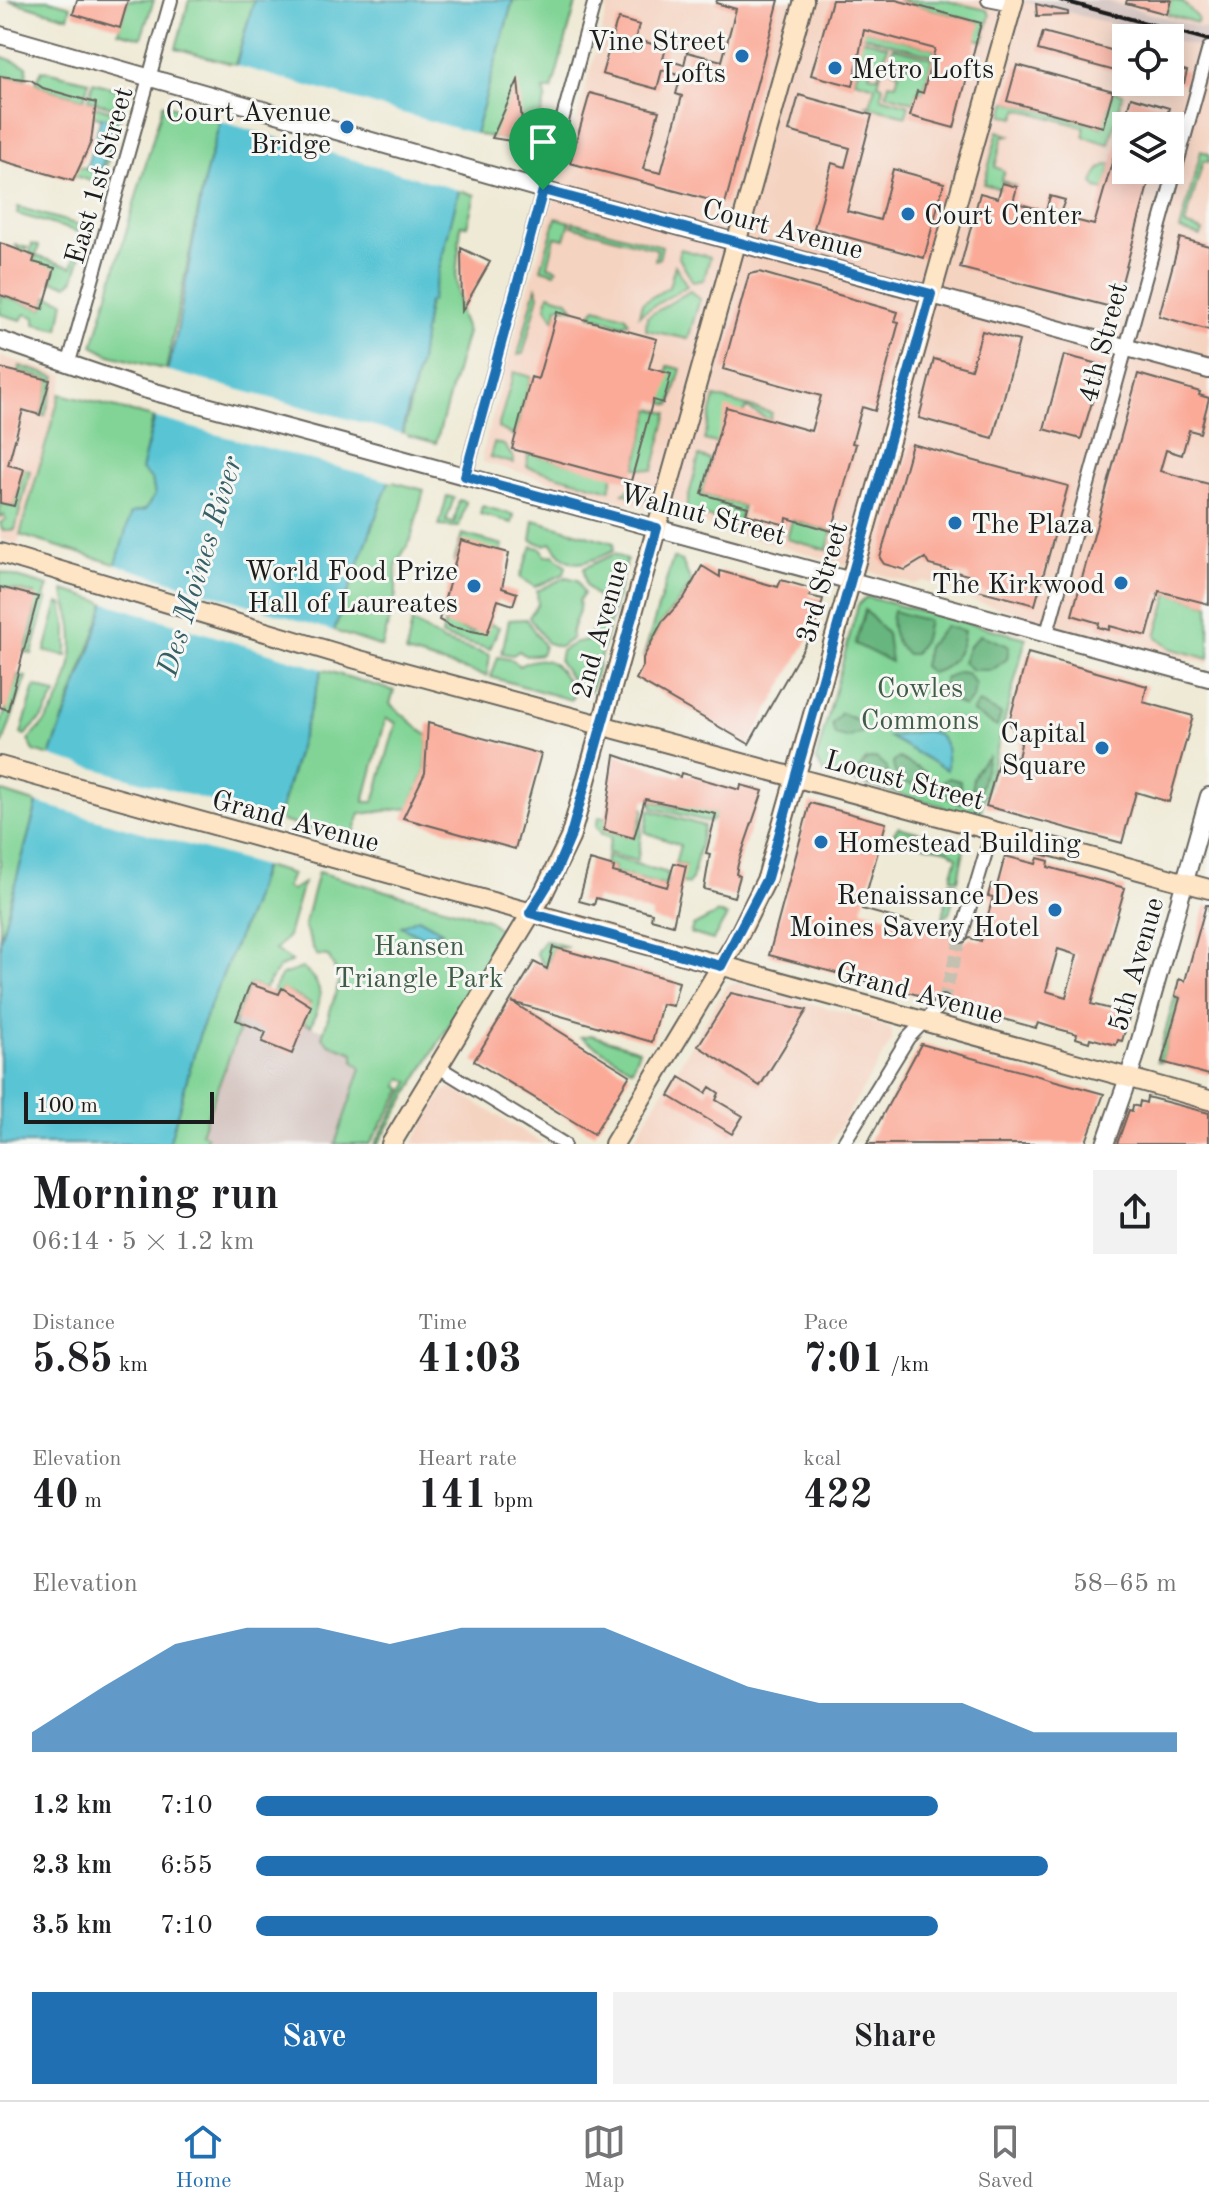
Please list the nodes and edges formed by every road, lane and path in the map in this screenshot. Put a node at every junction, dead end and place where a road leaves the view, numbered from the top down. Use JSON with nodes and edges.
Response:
{"nodes":[{"id":1,"x":171,"y":0,"type":"edge"},
{"id":2,"x":595,"y":0,"type":"edge"},
{"id":3,"x":804,"y":0,"type":"edge"},
{"id":4,"x":988,"y":0,"type":"edge"},
{"id":5,"x":1013,"y":3,"type":"edge"},
{"id":6,"x":0,"y":35,"type":"edge"},
{"id":7,"x":1209,"y":48,"type":"edge"},
{"id":8,"x":150,"y":77,"type":"junction"},
{"id":9,"x":543,"y":190,"type":"junction"},
{"id":10,"x":737,"y":242,"type":"junction"},
{"id":11,"x":931,"y":294,"type":"junction"},
{"id":12,"x":0,"y":340,"type":"edge"},
{"id":13,"x":1126,"y":347,"type":"junction"},
{"id":14,"x":69,"y":362,"type":"junction"},
{"id":15,"x":1209,"y":370,"type":"edge"},
{"id":16,"x":465,"y":476,"type":"junction"},
{"id":17,"x":657,"y":528,"type":"junction"},
{"id":18,"x":0,"y":553,"type":"edge"},
{"id":19,"x":850,"y":580,"type":"junction"},
{"id":20,"x":1047,"y":633,"type":"junction"},
{"id":21,"x":1209,"y":678,"type":"edge"},
{"id":22,"x":601,"y":726,"type":"junction"},
{"id":23,"x":0,"y":766,"type":"edge"},
{"id":24,"x":796,"y":779,"type":"junction"},
{"id":25,"x":1209,"y":796,"type":"edge"},
{"id":26,"x":992,"y":832,"type":"junction"},
{"id":27,"x":1185,"y":882,"type":"junction"},
{"id":28,"x":1209,"y":889,"type":"edge"},
{"id":29,"x":530,"y":913,"type":"junction"},
{"id":30,"x":961,"y":936,"type":"tunnel mouth"},
{"id":31,"x":721,"y":966,"type":"junction"},
{"id":32,"x":943,"y":1002,"type":"tunnel mouth"},
{"id":33,"x":923,"y":1023,"type":"junction"},
{"id":34,"x":437,"y":1066,"type":"junction"},
{"id":35,"x":1129,"y":1078,"type":"junction"},
{"id":36,"x":1209,"y":1100,"type":"edge"},
{"id":37,"x":391,"y":1144,"type":"edge"},
{"id":38,"x":564,"y":1144,"type":"edge"},
{"id":39,"x":614,"y":1144,"type":"edge"},
{"id":40,"x":843,"y":1144,"type":"edge"},
{"id":41,"x":1105,"y":1144,"type":"edge"}],
"edges":[{"from":1,"to":8,"type":"street","name":"East 1st Street"},
{"from":2,"to":9,"type":"street"},
{"from":3,"to":10,"type":"main road","name":"2nd Avenue"},
{"from":4,"to":5,"type":"street"},
{"from":5,"to":11,"type":"main road","name":"3rd Street"},
{"from":6,"to":8,"type":"street","name":"Court Avenue"},
{"from":7,"to":13,"type":"street","name":"4th Street"},
{"from":8,"to":9,"type":"street","name":"Court Avenue"},
{"from":8,"to":14,"type":"street","name":"East 1st Street"},
{"from":9,"to":10,"type":"street","name":"Court Avenue"},
{"from":9,"to":16,"type":"street"},
{"from":10,"to":11,"type":"street","name":"Court Avenue"},
{"from":10,"to":17,"type":"main road","name":"2nd Avenue"},
{"from":11,"to":13,"type":"street","name":"Court Avenue"},
{"from":11,"to":19,"type":"main road","name":"3rd Street"},
{"from":12,"to":14,"type":"street","name":"Walnut Street"},
{"from":13,"to":15,"type":"street","name":"Court Avenue"},
{"from":13,"to":20,"type":"street","name":"4th Street"},
{"from":14,"to":16,"type":"street","name":"Walnut Street"},
{"from":16,"to":17,"type":"street","name":"Walnut Street"},
{"from":17,"to":19,"type":"street","name":"Walnut Street"},
{"from":17,"to":22,"type":"main road","name":"2nd Avenue"},
{"from":18,"to":22,"type":"main road","name":"Locust Street"},
{"from":19,"to":20,"type":"street","name":"Walnut Street"},
{"from":19,"to":24,"type":"main road","name":"3rd Street"},
{"from":20,"to":21,"type":"street","name":"Walnut Street"},
{"from":22,"to":24,"type":"main road","name":"Locust Street"},
{"from":22,"to":29,"type":"main road","name":"2nd Avenue"},
{"from":23,"to":29,"type":"main road","name":"Grand Avenue"},
{"from":24,"to":26,"type":"main road","name":"Locust Street"},
{"from":24,"to":31,"type":"main road","name":"3rd Street"},
{"from":25,"to":27,"type":"street","name":"5th Avenue"},
{"from":26,"to":27,"type":"main road","name":"Locust Street"},
{"from":26,"to":30,"type":"street"},
{"from":27,"to":28,"type":"main road","name":"Locust Street"},
{"from":27,"to":35,"type":"street","name":"5th Avenue"},
{"from":29,"to":31,"type":"main road","name":"Grand Avenue"},
{"from":29,"to":34,"type":"main road","name":"2nd Avenue"},
{"from":31,"to":33,"type":"main road","name":"Grand Avenue"},
{"from":31,"to":39,"type":"main road","name":"3rd Street"},
{"from":32,"to":33,"type":"street"},
{"from":33,"to":35,"type":"main road","name":"Grand Avenue"},
{"from":33,"to":40,"type":"street"},
{"from":34,"to":37,"type":"main road","name":"2nd Avenue"},
{"from":34,"to":38,"type":"street"},
{"from":35,"to":36,"type":"main road","name":"Grand Avenue"},
{"from":35,"to":41,"type":"street","name":"5th Avenue"}]}
